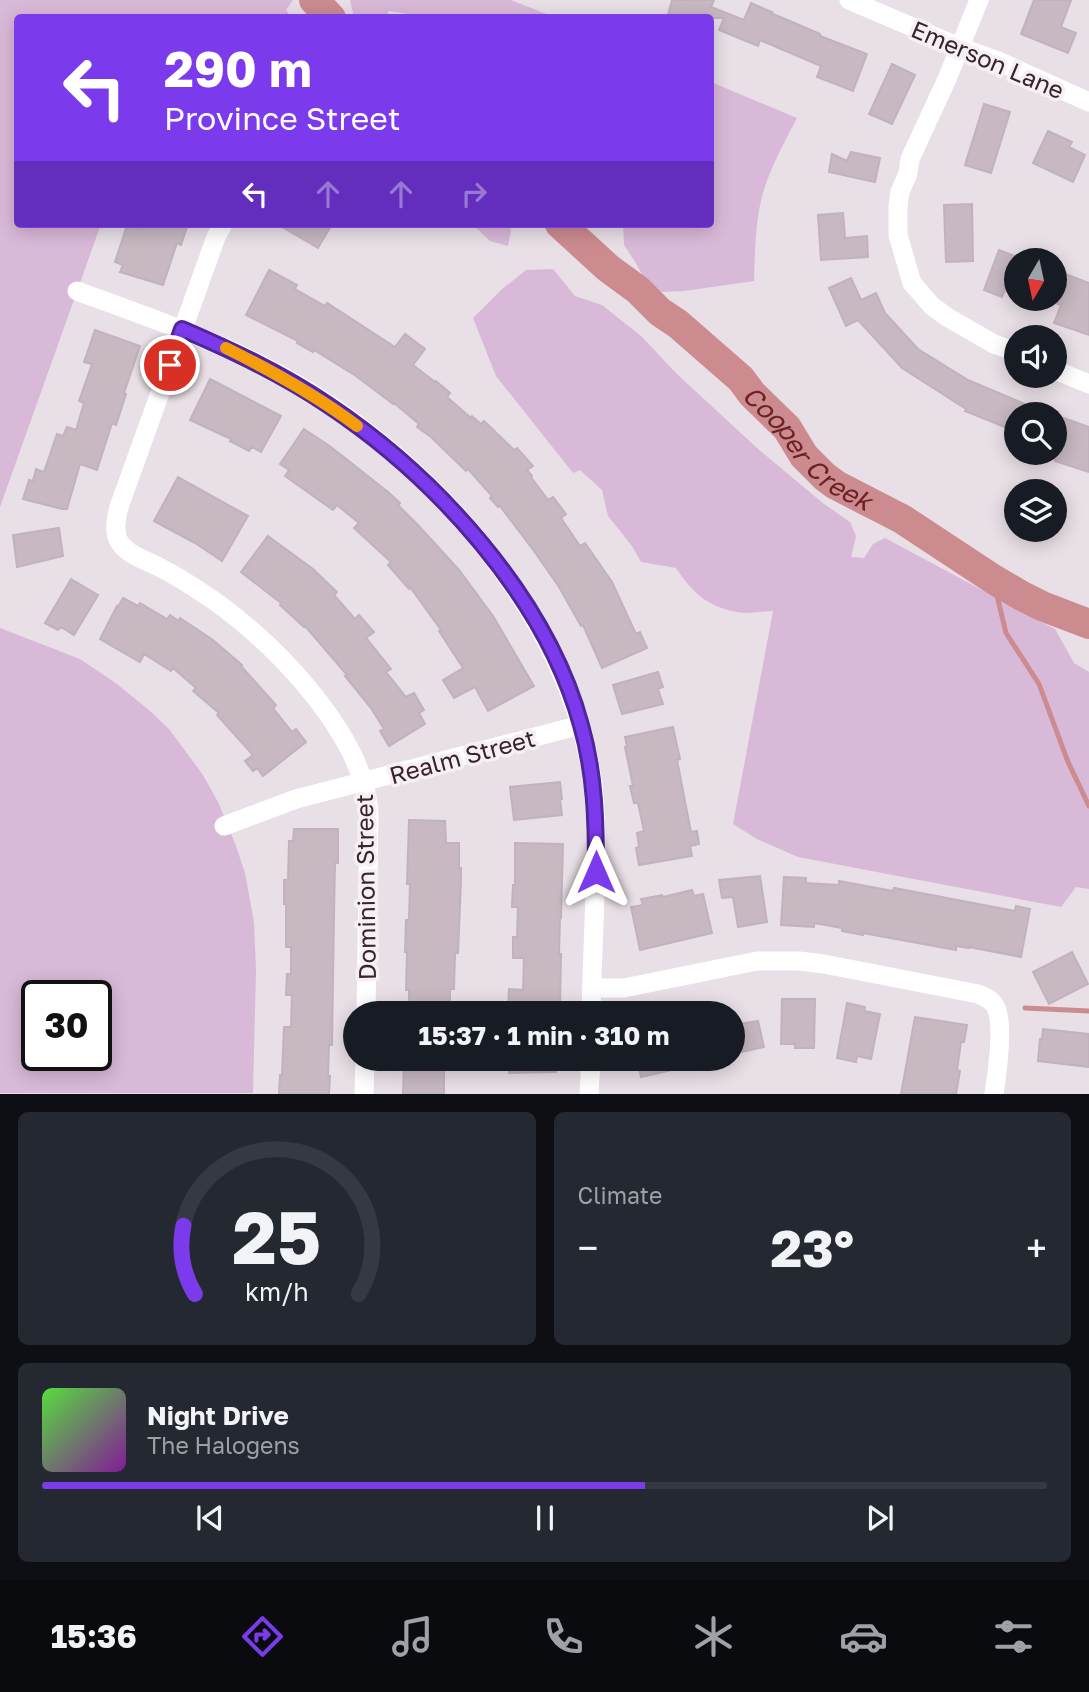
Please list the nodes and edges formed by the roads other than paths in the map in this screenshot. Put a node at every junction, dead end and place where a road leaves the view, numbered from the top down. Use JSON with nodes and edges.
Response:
{"nodes":[{"id":1,"x":849,"y":0,"type":"edge"},
{"id":2,"x":979,"y":0,"type":"edge"},
{"id":3,"x":959,"y":47,"type":"junction"},
{"id":4,"x":1089,"y":102,"type":"edge"},
{"id":5,"x":221,"y":228,"type":"edge"},
{"id":6,"x":76,"y":291,"type":"dead end"},
{"id":7,"x":182,"y":329,"type":"junction"},
{"id":8,"x":1004,"y":347,"type":"edge"},
{"id":9,"x":1067,"y":375,"type":"edge"},
{"id":10,"x":1089,"y":384,"type":"edge"},
{"id":11,"x":581,"y":725,"type":"junction"},
{"id":12,"x":364,"y":782,"type":"junction"},
{"id":13,"x":224,"y":826,"type":"dead end"},
{"id":14,"x":592,"y":988,"type":"junction"},
{"id":15,"x":366,"y":1001,"type":"edge"},
{"id":16,"x":591,"y":1001,"type":"edge"},
{"id":17,"x":365,"y":1071,"type":"edge"},
{"id":18,"x":590,"y":1071,"type":"edge"},
{"id":19,"x":364,"y":1094,"type":"edge"},
{"id":20,"x":589,"y":1094,"type":"edge"},
{"id":21,"x":994,"y":1094,"type":"edge"}],
"edges":[{"from":1,"to":3,"type":"street","name":"Emerson Lane"},
{"from":2,"to":3,"type":"street"},
{"from":3,"to":4,"type":"street","name":"Emerson Lane"},
{"from":3,"to":8,"type":"street"},
{"from":5,"to":7,"type":"street"},
{"from":6,"to":7,"type":"street"},
{"from":7,"to":11,"type":"street"},
{"from":7,"to":12,"type":"street","name":"Dominion Street"},
{"from":9,"to":10,"type":"street"},
{"from":11,"to":12,"type":"street","name":"Realm Street"},
{"from":11,"to":14,"type":"street"},
{"from":12,"to":13,"type":"street","name":"Realm Street"},
{"from":12,"to":15,"type":"street","name":"Dominion Street"},
{"from":14,"to":16,"type":"street"},
{"from":14,"to":21,"type":"street"},
{"from":17,"to":19,"type":"street"},
{"from":18,"to":20,"type":"street"}]}
